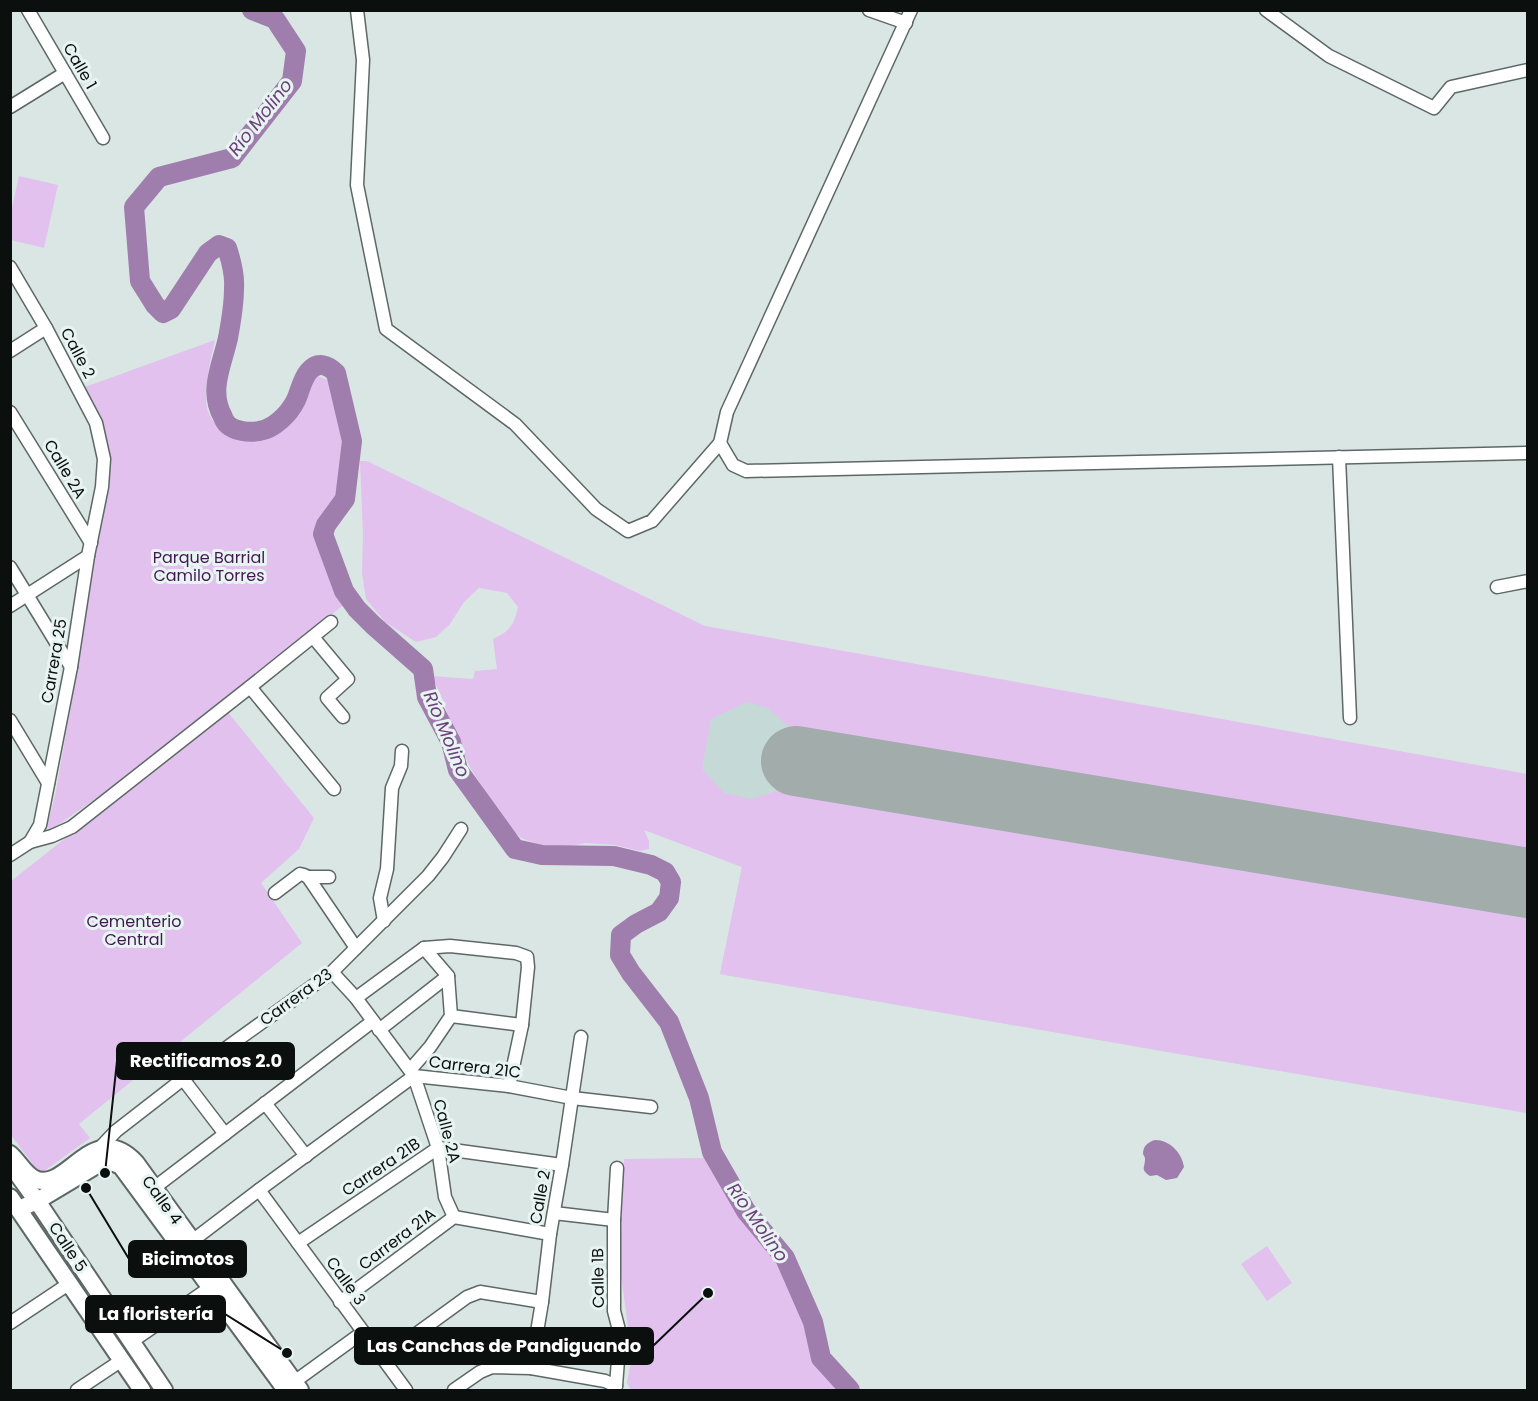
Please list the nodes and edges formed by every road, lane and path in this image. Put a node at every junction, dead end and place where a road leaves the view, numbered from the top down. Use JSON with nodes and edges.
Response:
{"nodes":[{"id":1,"x":28,"y":10,"type":"edge"},
{"id":2,"x":357,"y":10,"type":"edge"},
{"id":3,"x":869,"y":10,"type":"edge"},
{"id":4,"x":911,"y":10,"type":"edge"},
{"id":5,"x":1266,"y":10,"type":"edge"},
{"id":6,"x":906,"y":23,"type":"junction"},
{"id":7,"x":1527,"y":70,"type":"edge"},
{"id":8,"x":65,"y":73,"type":"junction"},
{"id":9,"x":10,"y":107,"type":"edge"},
{"id":10,"x":103,"y":138,"type":"dead end"},
{"id":11,"x":10,"y":267,"type":"edge"},
{"id":12,"x":46,"y":328,"type":"junction"},
{"id":13,"x":10,"y":351,"type":"edge"},
{"id":14,"x":10,"y":412,"type":"edge"},
{"id":15,"x":720,"y":443,"type":"junction"},
{"id":16,"x":1527,"y":453,"type":"edge"},
{"id":17,"x":1339,"y":457,"type":"junction"},
{"id":18,"x":104,"y":459,"type":"joint"},
{"id":19,"x":91,"y":543,"type":"junction"},
{"id":20,"x":88,"y":556,"type":"junction"},
{"id":21,"x":10,"y":567,"type":"edge"},
{"id":22,"x":1527,"y":581,"type":"edge"},
{"id":23,"x":1497,"y":587,"type":"dead end"},
{"id":24,"x":28,"y":595,"type":"junction"},
{"id":25,"x":10,"y":606,"type":"edge"},
{"id":26,"x":331,"y":622,"type":"dead end"},
{"id":27,"x":313,"y":637,"type":"junction"},
{"id":28,"x":71,"y":667,"type":"junction"},
{"id":29,"x":250,"y":687,"type":"junction"},
{"id":30,"x":343,"y":717,"type":"dead end"},
{"id":31,"x":1350,"y":718,"type":"dead end"},
{"id":32,"x":10,"y":720,"type":"edge"},
{"id":33,"x":402,"y":751,"type":"dead end"},
{"id":34,"x":48,"y":783,"type":"junction"},
{"id":35,"x":334,"y":789,"type":"dead end"},
{"id":36,"x":461,"y":829,"type":"dead end"},
{"id":37,"x":30,"y":842,"type":"junction"},
{"id":38,"x":10,"y":855,"type":"edge"},
{"id":39,"x":308,"y":877,"type":"junction"},
{"id":40,"x":329,"y":877,"type":"dead end"},
{"id":41,"x":274,"y":893,"type":"dead end"},
{"id":42,"x":384,"y":921,"type":"junction"},
{"id":43,"x":356,"y":948,"type":"junction"},
{"id":44,"x":424,"y":948,"type":"junction"},
{"id":45,"x":332,"y":972,"type":"junction"},
{"id":46,"x":448,"y":976,"type":"junction"},
{"id":47,"x":356,"y":998,"type":"junction"},
{"id":48,"x":451,"y":1016,"type":"junction"},
{"id":49,"x":522,"y":1025,"type":"junction"},
{"id":50,"x":376,"y":1026,"type":"junction"},
{"id":51,"x":581,"y":1037,"type":"dead end"},
{"id":52,"x":412,"y":1073,"type":"junction"},
{"id":53,"x":183,"y":1079,"type":"junction"},
{"id":54,"x":509,"y":1086,"type":"junction"},
{"id":55,"x":572,"y":1098,"type":"junction"},
{"id":56,"x":265,"y":1103,"type":"junction"},
{"id":57,"x":651,"y":1107,"type":"dead end"},
{"id":58,"x":116,"y":1131,"type":"junction"},
{"id":59,"x":225,"y":1134,"type":"junction"},
{"id":60,"x":438,"y":1148,"type":"junction"},
{"id":61,"x":98,"y":1150,"type":"junction"},
{"id":62,"x":10,"y":1154,"type":"edge"},
{"id":63,"x":306,"y":1156,"type":"junction"},
{"id":64,"x":121,"y":1159,"type":"junction"},
{"id":65,"x":10,"y":1164,"type":"edge"},
{"id":66,"x":562,"y":1165,"type":"junction"},
{"id":67,"x":616,"y":1168,"type":"dead end"},
{"id":68,"x":154,"y":1188,"type":"junction"},
{"id":69,"x":259,"y":1190,"type":"junction"},
{"id":70,"x":38,"y":1201,"type":"junction"},
{"id":71,"x":15,"y":1203,"type":"edge"},
{"id":72,"x":554,"y":1213,"type":"junction"},
{"id":73,"x":454,"y":1217,"type":"junction"},
{"id":74,"x":614,"y":1220,"type":"junction"},
{"id":75,"x":550,"y":1234,"type":"junction"},
{"id":76,"x":192,"y":1241,"type":"junction"},
{"id":77,"x":298,"y":1243,"type":"junction"},
{"id":78,"x":70,"y":1283,"type":"junction"},
{"id":79,"x":211,"y":1287,"type":"junction"},
{"id":80,"x":340,"y":1302,"type":"junction"},
{"id":81,"x":542,"y":1302,"type":"junction"},
{"id":82,"x":230,"y":1314,"type":"junction"},
{"id":83,"x":10,"y":1323,"type":"edge"},
{"id":84,"x":255,"y":1328,"type":"junction"},
{"id":85,"x":363,"y":1332,"type":"junction"},
{"id":86,"x":131,"y":1342,"type":"junction"},
{"id":87,"x":383,"y":1358,"type":"junction"},
{"id":88,"x":122,"y":1360,"type":"junction"},
{"id":89,"x":531,"y":1368,"type":"junction"},
{"id":90,"x":294,"y":1388,"type":"edge"},
{"id":91,"x":617,"y":1388,"type":"edge"},
{"id":92,"x":77,"y":1390,"type":"edge"},
{"id":93,"x":142,"y":1390,"type":"edge"},
{"id":94,"x":164,"y":1390,"type":"edge"},
{"id":95,"x":406,"y":1390,"type":"edge"},
{"id":96,"x":454,"y":1390,"type":"edge"}],
"edges":[{"from":1,"to":8,"type":"street","name":"Calle 1"},
{"from":2,"to":15,"type":"street"},
{"from":3,"to":6,"type":"street"},
{"from":4,"to":6,"type":"street"},
{"from":5,"to":7,"type":"street"},
{"from":6,"to":15,"type":"street"},
{"from":8,"to":9,"type":"street"},
{"from":8,"to":10,"type":"street","name":"Calle 1"},
{"from":11,"to":12,"type":"street","name":"Calle 2"},
{"from":12,"to":13,"type":"street"},
{"from":12,"to":18,"type":"street","name":"Calle 2"},
{"from":14,"to":19,"type":"street","name":"Calle 2A"},
{"from":15,"to":17,"type":"street"},
{"from":16,"to":17,"type":"street"},
{"from":17,"to":31,"type":"street"},
{"from":18,"to":19,"type":"street","name":"Carrera 25"},
{"from":19,"to":20,"type":"street","name":"Carrera 25"},
{"from":20,"to":24,"type":"street"},
{"from":20,"to":28,"type":"street","name":"Carrera 25"},
{"from":21,"to":24,"type":"street"},
{"from":22,"to":23,"type":"street"},
{"from":24,"to":25,"type":"street"},
{"from":24,"to":28,"type":"street"},
{"from":26,"to":27,"type":"street"},
{"from":27,"to":29,"type":"street"},
{"from":27,"to":30,"type":"street"},
{"from":28,"to":34,"type":"street","name":"Carrera 25"},
{"from":29,"to":35,"type":"street"},
{"from":29,"to":37,"type":"street"},
{"from":32,"to":34,"type":"street"},
{"from":33,"to":42,"type":"street"},
{"from":34,"to":37,"type":"street","name":"Carrera 25"},
{"from":36,"to":42,"type":"street","name":"Carrera 23"},
{"from":37,"to":38,"type":"street"},
{"from":39,"to":40,"type":"street"},
{"from":39,"to":41,"type":"street"},
{"from":39,"to":43,"type":"street"},
{"from":42,"to":43,"type":"street","name":"Carrera 23"},
{"from":43,"to":45,"type":"street","name":"Carrera 23"},
{"from":44,"to":46,"type":"street"},
{"from":44,"to":47,"type":"street"},
{"from":44,"to":49,"type":"street"},
{"from":45,"to":47,"type":"street","name":"Calle 2A"},
{"from":45,"to":53,"type":"street","name":"Carrera 23"},
{"from":46,"to":48,"type":"street"},
{"from":46,"to":50,"type":"street"},
{"from":47,"to":50,"type":"street","name":"Calle 2A"},
{"from":48,"to":49,"type":"street"},
{"from":48,"to":52,"type":"street"},
{"from":49,"to":54,"type":"street"},
{"from":50,"to":52,"type":"street","name":"Calle 2A"},
{"from":50,"to":56,"type":"street"},
{"from":51,"to":55,"type":"street","name":"Calle 2"},
{"from":52,"to":54,"type":"street","name":"Carrera 21C"},
{"from":52,"to":60,"type":"street","name":"Calle 2A"},
{"from":52,"to":63,"type":"street","name":"Carrera 21C"},
{"from":53,"to":58,"type":"street","name":"Carrera 23"},
{"from":53,"to":59,"type":"street"},
{"from":54,"to":55,"type":"street","name":"Carrera 21C"},
{"from":55,"to":57,"type":"street","name":"Carrera 21C"},
{"from":55,"to":66,"type":"street","name":"Calle 2"},
{"from":56,"to":59,"type":"street"},
{"from":56,"to":63,"type":"street"},
{"from":58,"to":61,"type":"street","name":"Carrera 23"},
{"from":58,"to":64,"type":"street"},
{"from":59,"to":68,"type":"street"},
{"from":60,"to":66,"type":"street","name":"Carrera 21B"},
{"from":60,"to":73,"type":"street","name":"Calle 2A"},
{"from":60,"to":77,"type":"street","name":"Carrera 21B"},
{"from":61,"to":62,"type":"main road","name":"Carrera 23"},
{"from":61,"to":64,"type":"main road"},
{"from":63,"to":69,"type":"street","name":"Carrera 21C"},
{"from":64,"to":68,"type":"main road","name":"Calle 4"},
{"from":64,"to":70,"type":"main road"},
{"from":64,"to":79,"type":"main road","name":"Calle 4"},
{"from":65,"to":70,"type":"main road","name":"Calle 5"},
{"from":66,"to":72,"type":"street","name":"Calle 2"},
{"from":67,"to":74,"type":"street","name":"Calle 1B"},
{"from":68,"to":76,"type":"main road","name":"Calle 4"},
{"from":69,"to":76,"type":"street","name":"Carrera 21C"},
{"from":69,"to":77,"type":"street","name":"Calle 3"},
{"from":70,"to":71,"type":"main road"},
{"from":70,"to":86,"type":"main road","name":"Calle 5"},
{"from":71,"to":78,"type":"main road","name":"Calle 5"},
{"from":72,"to":74,"type":"street"},
{"from":72,"to":75,"type":"street","name":"Calle 2"},
{"from":73,"to":75,"type":"street","name":"Carrera 21A"},
{"from":73,"to":80,"type":"street","name":"Carrera 21A"},
{"from":74,"to":91,"type":"street","name":"Calle 1B"},
{"from":75,"to":81,"type":"street","name":"Calle 2"},
{"from":76,"to":84,"type":"main road","name":"Calle 4"},
{"from":77,"to":80,"type":"street","name":"Calle 3"},
{"from":78,"to":83,"type":"street"},
{"from":78,"to":88,"type":"main road","name":"Calle 5"},
{"from":79,"to":82,"type":"main road","name":"Calle 4"},
{"from":79,"to":86,"type":"street"},
{"from":80,"to":85,"type":"street","name":"Calle 3"},
{"from":81,"to":87,"type":"street"},
{"from":81,"to":89,"type":"street","name":"Calle 2"},
{"from":82,"to":84,"type":"main road"},
{"from":82,"to":90,"type":"main road","name":"Calle 4"},
{"from":84,"to":90,"type":"main road","name":"Calle 4"},
{"from":85,"to":87,"type":"street","name":"Calle 3"},
{"from":85,"to":90,"type":"street"},
{"from":86,"to":94,"type":"main road","name":"Calle 5"},
{"from":87,"to":95,"type":"street","name":"Calle 3"},
{"from":88,"to":92,"type":"street"},
{"from":88,"to":93,"type":"main road","name":"Calle 5"},
{"from":89,"to":91,"type":"street"},
{"from":89,"to":96,"type":"street"}]}
